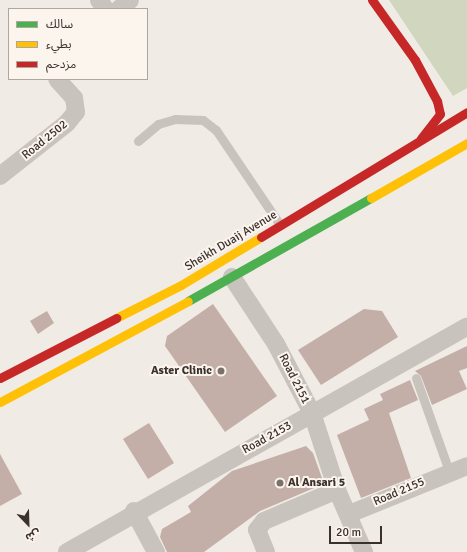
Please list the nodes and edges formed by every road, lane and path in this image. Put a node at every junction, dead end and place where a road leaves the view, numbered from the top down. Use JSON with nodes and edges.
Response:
{"nodes":[{"id":1,"x":99,"y":0,"type":"edge"},
{"id":2,"x":130,"y":0,"type":"edge"},
{"id":3,"x":372,"y":0,"type":"edge"},
{"id":4,"x":105,"y":8,"type":"edge"},
{"id":5,"x":120,"y":8,"type":"edge"},
{"id":6,"x":58,"y":80,"type":"edge"},
{"id":7,"x":467,"y":112,"type":"edge"},
{"id":8,"x":138,"y":141,"type":"dead end"},
{"id":9,"x":418,"y":141,"type":"junction"},
{"id":10,"x":467,"y":143,"type":"edge"},
{"id":11,"x":0,"y":176,"type":"edge"},
{"id":12,"x":280,"y":225,"type":"junction"},
{"id":13,"x":232,"y":277,"type":"junction"},
{"id":14,"x":467,"y":327,"type":"edge"},
{"id":15,"x":0,"y":378,"type":"edge"},
{"id":16,"x":416,"y":378,"type":"dead end"},
{"id":17,"x":0,"y":402,"type":"edge"},
{"id":18,"x":312,"y":413,"type":"junction"},
{"id":19,"x":467,"y":466,"type":"edge"},
{"id":20,"x":450,"y":470,"type":"junction"},
{"id":21,"x":337,"y":490,"type":"junction"},
{"id":22,"x":134,"y":511,"type":"junction"},
{"id":23,"x":349,"y":514,"type":"junction"},
{"id":24,"x":67,"y":552,"type":"edge"},
{"id":25,"x":156,"y":552,"type":"edge"},
{"id":26,"x":266,"y":552,"type":"edge"},
{"id":27,"x":364,"y":552,"type":"edge"}],
"edges":[{"from":1,"to":4,"type":"street"},
{"from":2,"to":5,"type":"street"},
{"from":3,"to":9,"type":"main road"},
{"from":6,"to":11,"type":"street","name":"Road 2502"},
{"from":7,"to":9,"type":"main road","name":"Sheikh Duaij Avenue"},
{"from":8,"to":12,"type":"lane"},
{"from":9,"to":12,"type":"main road","name":"Sheikh Duaij Avenue"},
{"from":10,"to":13,"type":"main road"},
{"from":12,"to":15,"type":"main road","name":"Sheikh Duaij Avenue"},
{"from":13,"to":17,"type":"main road"},
{"from":13,"to":18,"type":"street","name":"Road 2151"},
{"from":14,"to":18,"type":"street","name":"Road 2153"},
{"from":16,"to":20,"type":"lane"},
{"from":18,"to":21,"type":"street","name":"Road 2151"},
{"from":18,"to":22,"type":"street","name":"Road 2153"},
{"from":19,"to":20,"type":"street","name":"Road 2155"},
{"from":20,"to":23,"type":"street","name":"Road 2155"},
{"from":21,"to":23,"type":"street","name":"Road 2151"},
{"from":21,"to":26,"type":"street"},
{"from":22,"to":24,"type":"street","name":"Road 2153"},
{"from":22,"to":25,"type":"street"},
{"from":23,"to":27,"type":"street","name":"Road 2151"}]}
